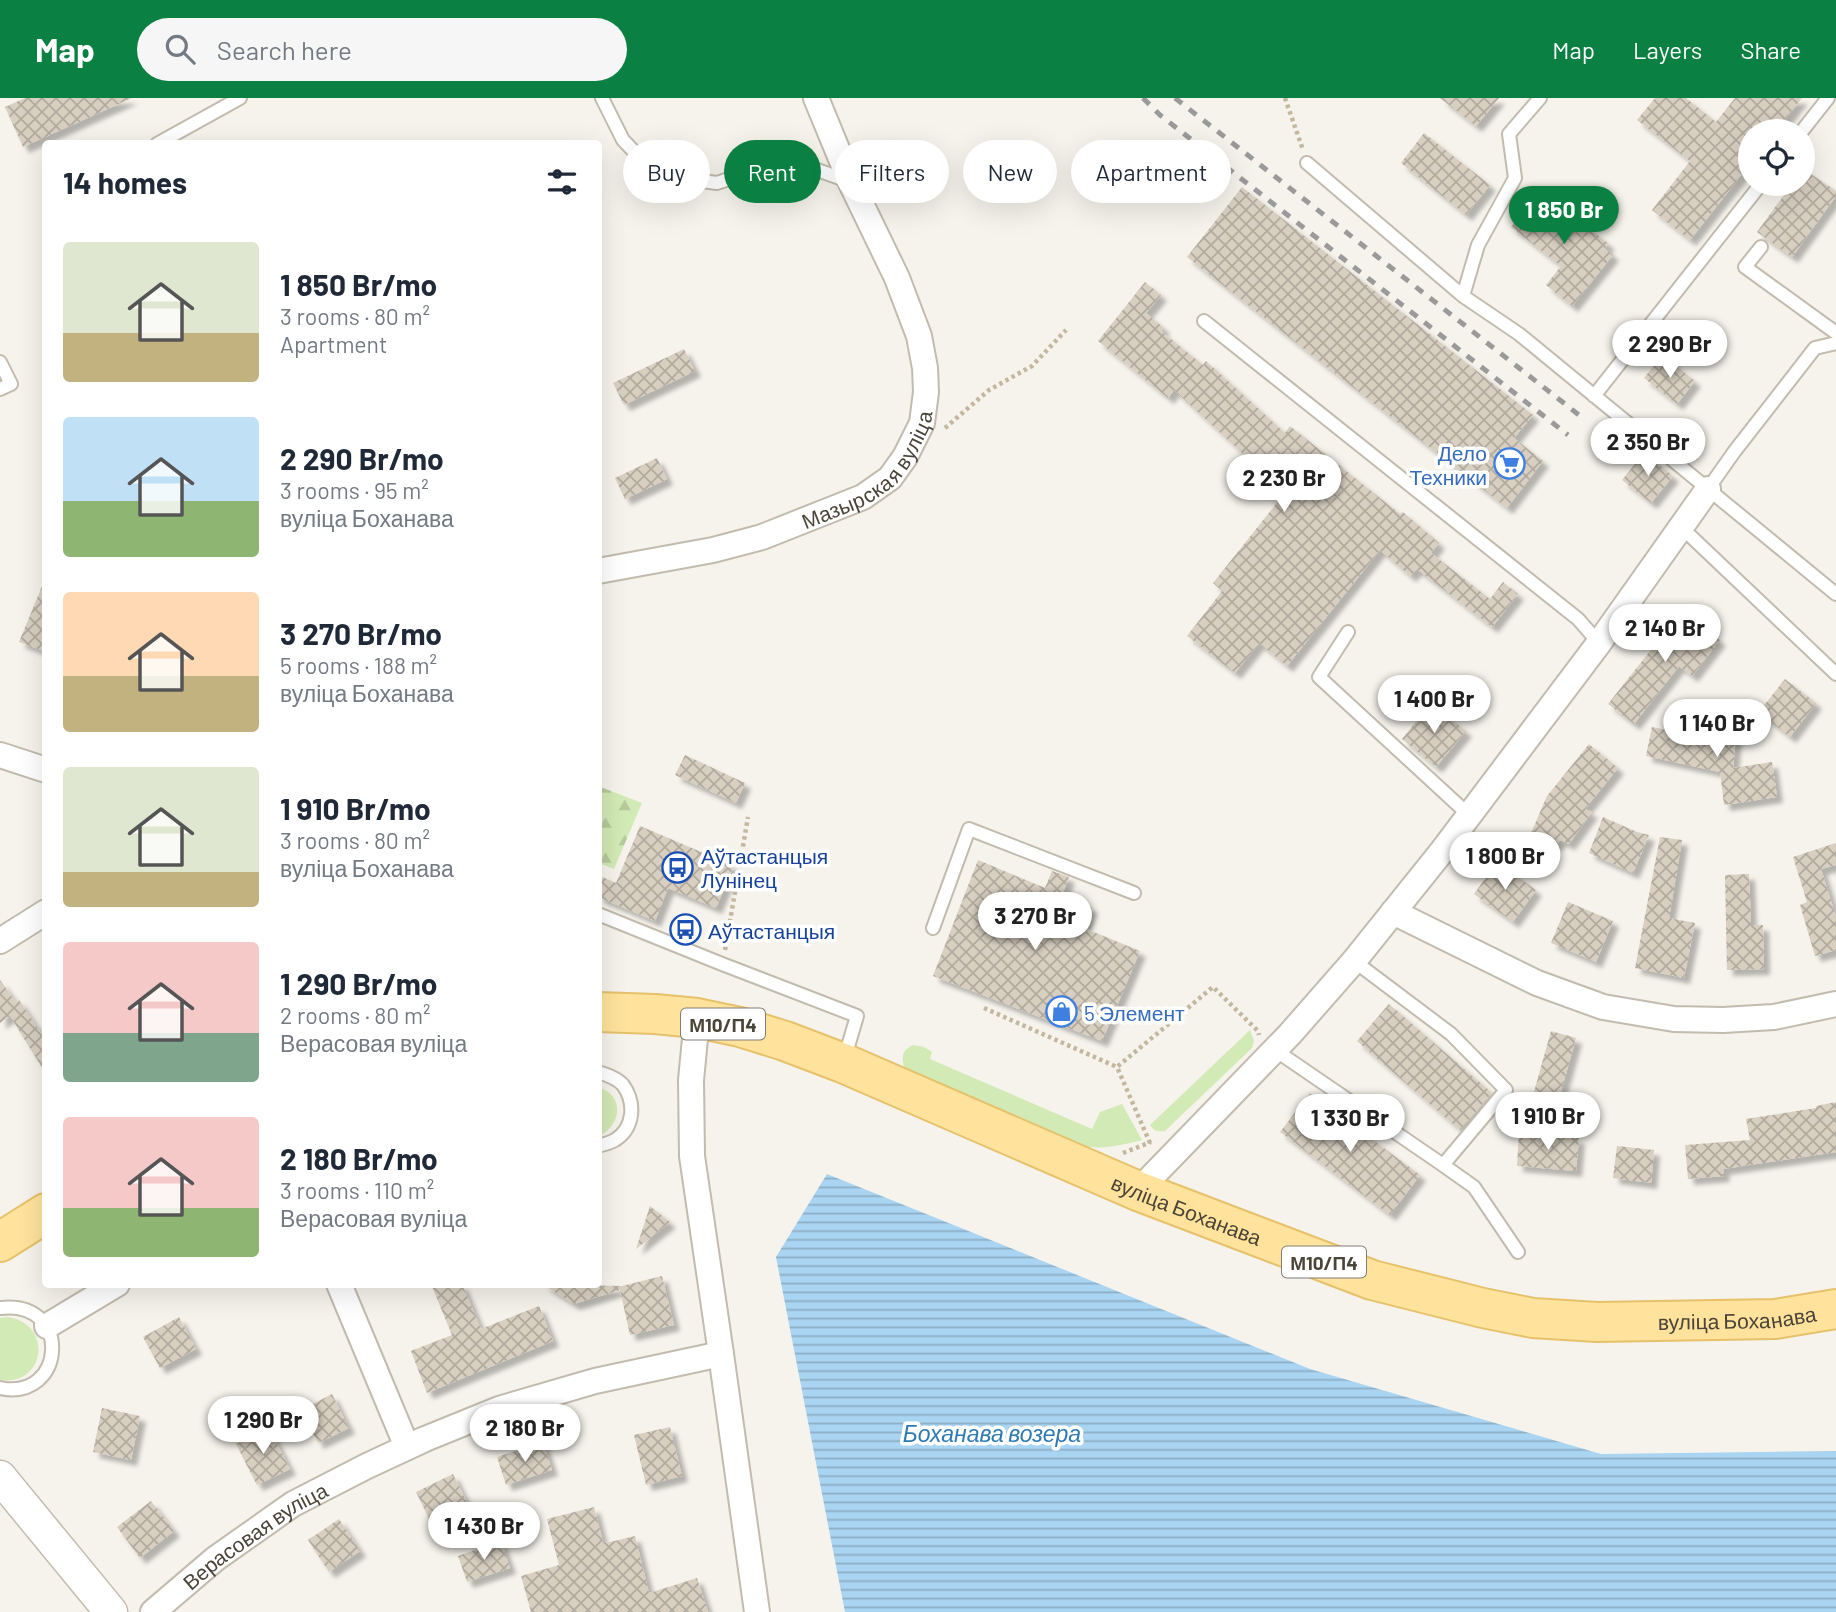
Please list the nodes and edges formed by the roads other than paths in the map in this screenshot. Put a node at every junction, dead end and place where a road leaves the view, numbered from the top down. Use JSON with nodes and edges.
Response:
{"nodes":[{"id":1,"x":240,"y":98,"type":"edge"},
{"id":2,"x":602,"y":98,"type":"edge"},
{"id":3,"x":816,"y":98,"type":"edge"},
{"id":4,"x":1540,"y":98,"type":"edge"},
{"id":5,"x":1828,"y":98,"type":"edge"},
{"id":6,"x":1811,"y":119,"type":"edge"},
{"id":7,"x":164,"y":140,"type":"edge"},
{"id":8,"x":835,"y":144,"type":"edge"},
{"id":9,"x":1307,"y":163,"type":"road end"},
{"id":10,"x":835,"y":177,"type":"edge"},
{"id":11,"x":1752,"y":196,"type":"edge"},
{"id":12,"x":861,"y":203,"type":"edge"},
{"id":13,"x":1761,"y":247,"type":"dead end"},
{"id":14,"x":1462,"y":296,"type":"junction"},
{"id":15,"x":1204,"y":321,"type":"dead end"},
{"id":16,"x":1836,"y":333,"type":"edge"},
{"id":17,"x":1836,"y":343,"type":"edge"},
{"id":18,"x":0,"y":362,"type":"edge"},
{"id":19,"x":0,"y":389,"type":"edge"},
{"id":20,"x":1594,"y":396,"type":"junction"},
{"id":21,"x":1708,"y":489,"type":"junction"},
{"id":22,"x":1681,"y":527,"type":"junction"},
{"id":23,"x":602,"y":569,"type":"edge"},
{"id":24,"x":1836,"y":594,"type":"edge"},
{"id":25,"x":1348,"y":632,"type":"dead end"},
{"id":26,"x":1599,"y":643,"type":"junction"},
{"id":27,"x":1836,"y":674,"type":"edge"},
{"id":28,"x":0,"y":755,"type":"edge"},
{"id":29,"x":42,"y":769,"type":"edge"},
{"id":30,"x":1469,"y":816,"type":"junction"},
{"id":31,"x":1134,"y":893,"type":"dead end"},
{"id":32,"x":1393,"y":912,"type":"junction"},
{"id":33,"x":42,"y":915,"type":"edge"},
{"id":34,"x":602,"y":916,"type":"edge"},
{"id":35,"x":933,"y":928,"type":"dead end"},
{"id":36,"x":0,"y":941,"type":"edge"},
{"id":37,"x":1354,"y":961,"type":"junction"},
{"id":38,"x":1836,"y":1004,"type":"edge"},
{"id":39,"x":602,"y":1012,"type":"edge"},
{"id":40,"x":697,"y":1018,"type":"junction"},
{"id":41,"x":1268,"y":1047,"type":"junction"},
{"id":42,"x":843,"y":1063,"type":"junction"},
{"id":43,"x":602,"y":1073,"type":"edge"},
{"id":44,"x":602,"y":1145,"type":"edge"},
{"id":45,"x":1443,"y":1165,"type":"junction"},
{"id":46,"x":1138,"y":1191,"type":"junction"},
{"id":47,"x":42,"y":1216,"type":"edge"},
{"id":48,"x":0,"y":1242,"type":"edge"},
{"id":49,"x":1518,"y":1252,"type":"dead end"},
{"id":50,"x":110,"y":1288,"type":"edge"},
{"id":51,"x":341,"y":1288,"type":"edge"},
{"id":52,"x":0,"y":1308,"type":"edge"},
{"id":53,"x":1836,"y":1309,"type":"edge"},
{"id":54,"x":47,"y":1326,"type":"junction"},
{"id":55,"x":721,"y":1354,"type":"junction"},
{"id":56,"x":0,"y":1388,"type":"edge"},
{"id":57,"x":407,"y":1447,"type":"junction"},
{"id":58,"x":0,"y":1477,"type":"edge"},
{"id":59,"x":111,"y":1612,"type":"edge"},
{"id":60,"x":153,"y":1612,"type":"edge"},
{"id":61,"x":757,"y":1612,"type":"edge"}],
"edges":[{"from":1,"to":7,"type":"lane"},
{"from":2,"to":10,"type":"lane"},
{"from":3,"to":8,"type":"street","name":"Мазырская вуліца"},
{"from":4,"to":14,"type":"lane"},
{"from":5,"to":6,"type":"lane"},
{"from":9,"to":14,"type":"lane"},
{"from":11,"to":20,"type":"lane"},
{"from":12,"to":23,"type":"street","name":"Мазырская вуліца"},
{"from":13,"to":16,"type":"lane"},
{"from":14,"to":20,"type":"lane"},
{"from":15,"to":26,"type":"lane"},
{"from":17,"to":21,"type":"lane"},
{"from":18,"to":19,"type":"lane"},
{"from":20,"to":21,"type":"lane"},
{"from":21,"to":22,"type":"street"},
{"from":21,"to":24,"type":"lane"},
{"from":22,"to":26,"type":"street"},
{"from":22,"to":27,"type":"lane"},
{"from":25,"to":30,"type":"lane"},
{"from":26,"to":30,"type":"street"},
{"from":28,"to":29,"type":"street"},
{"from":30,"to":32,"type":"street"},
{"from":31,"to":35,"type":"lane"},
{"from":32,"to":37,"type":"street"},
{"from":32,"to":38,"type":"street"},
{"from":33,"to":36,"type":"street"},
{"from":34,"to":42,"type":"lane"},
{"from":37,"to":41,"type":"street"},
{"from":37,"to":45,"type":"lane"},
{"from":39,"to":40,"type":"main road","name":"вуліца Боханава","number":"М10/П4"},
{"from":40,"to":42,"type":"main road","name":"вуліца Боханава","number":"М10/П4"},
{"from":40,"to":55,"type":"street"},
{"from":41,"to":45,"type":"lane"},
{"from":41,"to":46,"type":"street"},
{"from":42,"to":46,"type":"main road","name":"вуліца Боханава","number":"М10/П4"},
{"from":43,"to":44,"type":"lane"},
{"from":45,"to":49,"type":"lane"},
{"from":46,"to":53,"type":"main road","name":"вуліца Боханава","number":"М10/П4"},
{"from":47,"to":48,"type":"main road"},
{"from":50,"to":54,"type":"street"},
{"from":51,"to":57,"type":"street"},
{"from":52,"to":54,"type":"lane"},
{"from":54,"to":56,"type":"lane"},
{"from":55,"to":57,"type":"street","name":"Верасовая вуліца"},
{"from":55,"to":61,"type":"street"},
{"from":57,"to":60,"type":"street","name":"Верасовая вуліца"},
{"from":58,"to":59,"type":"street"}]}
